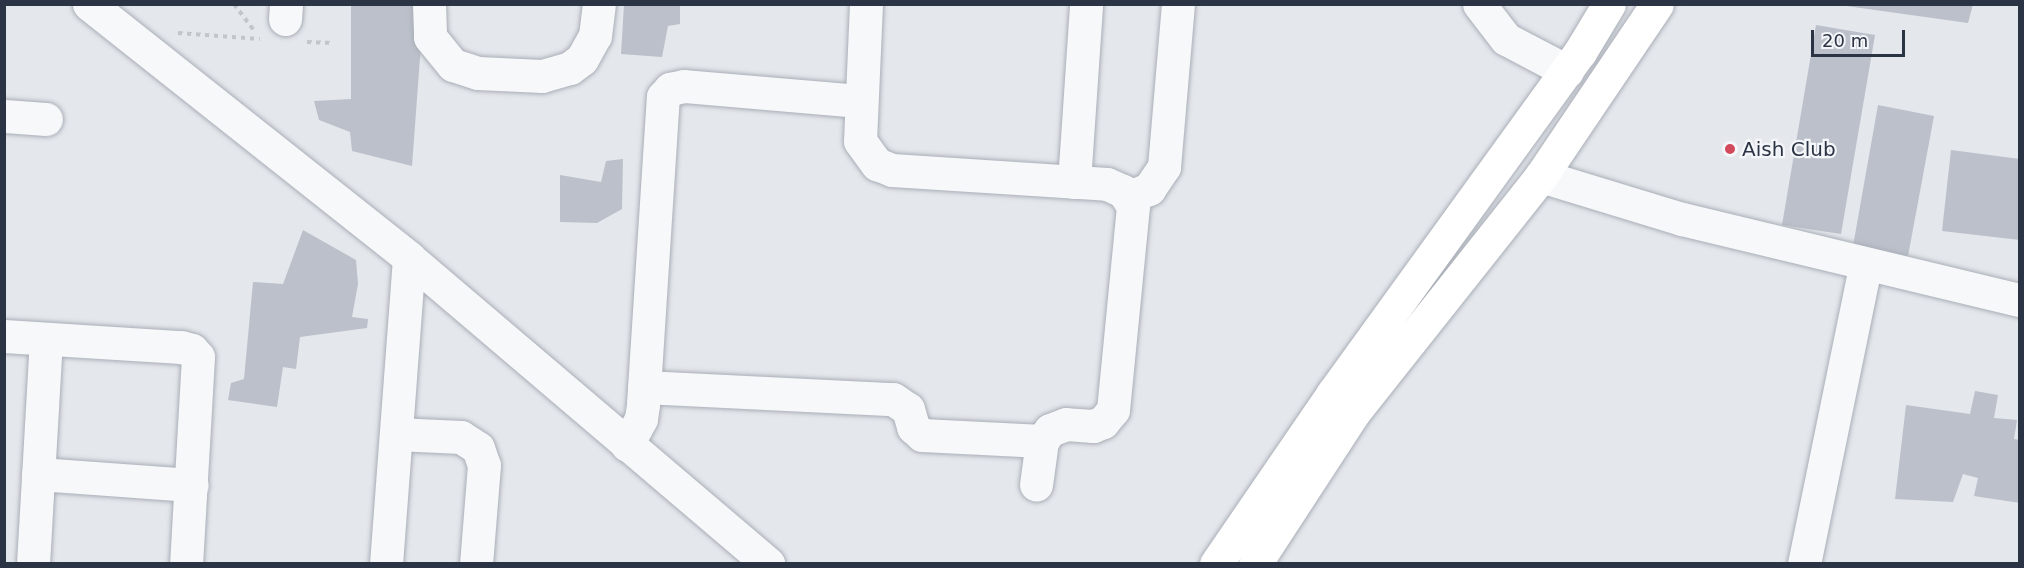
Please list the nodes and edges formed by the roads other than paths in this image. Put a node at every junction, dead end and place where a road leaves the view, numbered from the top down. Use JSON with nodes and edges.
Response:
{"nodes":[{"id":1,"x":89,"y":4,"type":"edge"},
{"id":2,"x":429,"y":4,"type":"edge"},
{"id":3,"x":599,"y":4,"type":"edge"},
{"id":4,"x":859,"y":4,"type":"edge"},
{"id":5,"x":1086,"y":4,"type":"edge"},
{"id":6,"x":1178,"y":4,"type":"edge"},
{"id":7,"x":1479,"y":4,"type":"edge"},
{"id":8,"x":1610,"y":4,"type":"edge"},
{"id":9,"x":1657,"y":4,"type":"edge"},
{"id":10,"x":866,"y":5,"type":"edge"},
{"id":11,"x":1567,"y":71,"type":"junction"},
{"id":12,"x":860,"y":100,"type":"junction"},
{"id":13,"x":4,"y":117,"type":"edge"},
{"id":14,"x":46,"y":119,"type":"dead end"},
{"id":15,"x":1541,"y":176,"type":"junction"},
{"id":16,"x":1074,"y":182,"type":"junction"},
{"id":17,"x":1129,"y":197,"type":"junction"},
{"id":18,"x":409,"y":258,"type":"junction"},
{"id":19,"x":1865,"y":266,"type":"junction"},
{"id":20,"x":2019,"y":300,"type":"edge"},
{"id":21,"x":4,"y":336,"type":"edge"},
{"id":22,"x":46,"y":339,"type":"junction"},
{"id":23,"x":644,"y":387,"type":"junction"},
{"id":24,"x":396,"y":434,"type":"junction"},
{"id":25,"x":1042,"y":441,"type":"junction"},
{"id":26,"x":627,"y":445,"type":"junction"},
{"id":27,"x":38,"y":474,"type":"junction"},
{"id":28,"x":192,"y":485,"type":"junction"},
{"id":29,"x":1036,"y":485,"type":"dead end"},
{"id":30,"x":33,"y":564,"type":"edge"},
{"id":31,"x":186,"y":564,"type":"edge"},
{"id":32,"x":386,"y":564,"type":"edge"},
{"id":33,"x":476,"y":564,"type":"edge"},
{"id":34,"x":769,"y":564,"type":"edge"},
{"id":35,"x":1216,"y":564,"type":"edge"},
{"id":36,"x":1255,"y":564,"type":"edge"},
{"id":37,"x":1804,"y":564,"type":"edge"}],
"edges":[{"from":1,"to":18,"type":"street"},
{"from":2,"to":3,"type":"street"},
{"from":4,"to":10,"type":"street"},
{"from":5,"to":16,"type":"street"},
{"from":6,"to":17,"type":"street"},
{"from":7,"to":11,"type":"street"},
{"from":8,"to":11,"type":"main road"},
{"from":9,"to":15,"type":"main road"},
{"from":10,"to":12,"type":"street"},
{"from":11,"to":35,"type":"main road"},
{"from":12,"to":16,"type":"street"},
{"from":12,"to":23,"type":"street"},
{"from":13,"to":14,"type":"street"},
{"from":15,"to":19,"type":"street"},
{"from":15,"to":36,"type":"main road"},
{"from":16,"to":17,"type":"street"},
{"from":17,"to":25,"type":"street"},
{"from":18,"to":24,"type":"street"},
{"from":18,"to":26,"type":"street"},
{"from":19,"to":20,"type":"street"},
{"from":19,"to":37,"type":"street"},
{"from":21,"to":22,"type":"street"},
{"from":22,"to":27,"type":"street"},
{"from":22,"to":28,"type":"street"},
{"from":23,"to":25,"type":"street"},
{"from":23,"to":26,"type":"street"},
{"from":24,"to":32,"type":"street"},
{"from":24,"to":33,"type":"street"},
{"from":25,"to":29,"type":"street"},
{"from":26,"to":34,"type":"street"},
{"from":27,"to":28,"type":"street"},
{"from":27,"to":30,"type":"street"},
{"from":28,"to":31,"type":"street"}]}
